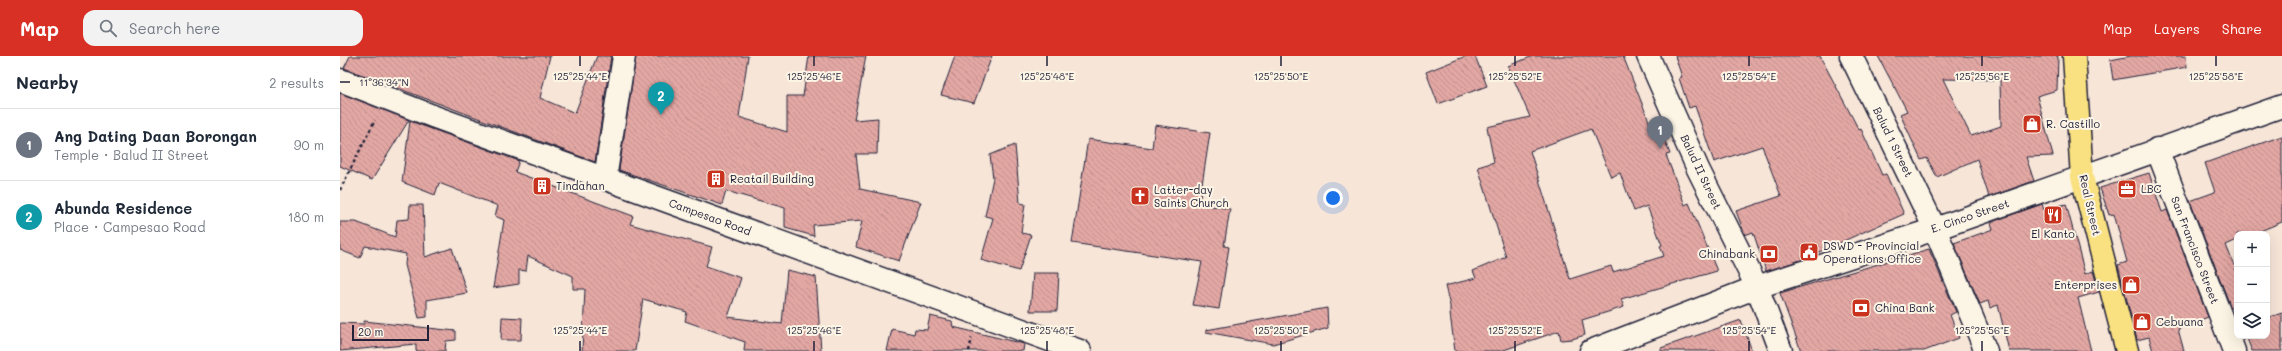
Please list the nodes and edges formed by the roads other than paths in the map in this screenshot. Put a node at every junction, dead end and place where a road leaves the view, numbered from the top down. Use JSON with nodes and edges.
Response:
{"nodes":[{"id":1,"x":624,"y":56,"type":"edge"},
{"id":2,"x":1648,"y":56,"type":"edge"},
{"id":3,"x":1851,"y":56,"type":"edge"},
{"id":4,"x":2074,"y":56,"type":"edge"},
{"id":5,"x":340,"y":80,"type":"edge"},
{"id":6,"x":2282,"y":106,"type":"edge"},
{"id":7,"x":2157,"y":149,"type":"junction"},
{"id":8,"x":2082,"y":177,"type":"junction"},
{"id":9,"x":605,"y":179,"type":"junction"},
{"id":10,"x":1935,"y":229,"type":"junction"},
{"id":11,"x":1757,"y":287,"type":"junction"},
{"id":12,"x":1080,"y":351,"type":"edge"},
{"id":13,"x":1591,"y":351,"type":"edge"},
{"id":14,"x":1781,"y":351,"type":"edge"},
{"id":15,"x":1986,"y":351,"type":"edge"},
{"id":16,"x":2127,"y":351,"type":"edge"},
{"id":17,"x":2234,"y":351,"type":"edge"}],
"edges":[{"from":1,"to":9,"type":"street"},
{"from":2,"to":11,"type":"street","name":"Balud II Street"},
{"from":3,"to":10,"type":"street","name":"Balud 1 Street"},
{"from":4,"to":8,"type":"main road","name":"Real Street"},
{"from":5,"to":9,"type":"street","name":"Campesao Road"},
{"from":6,"to":7,"type":"street","name":"E. Cinco Street"},
{"from":7,"to":8,"type":"street","name":"E. Cinco Street"},
{"from":7,"to":17,"type":"street","name":"San Francisco Street"},
{"from":8,"to":10,"type":"street","name":"E. Cinco Street"},
{"from":8,"to":16,"type":"main road","name":"Real Street"},
{"from":9,"to":12,"type":"street","name":"Campesao Road"},
{"from":10,"to":11,"type":"street","name":"E. Cinco Street"},
{"from":10,"to":15,"type":"street","name":"Balud 1 Street"},
{"from":11,"to":13,"type":"street","name":"E. Cinco Street"},
{"from":11,"to":14,"type":"street","name":"Balud II Street"}]}
